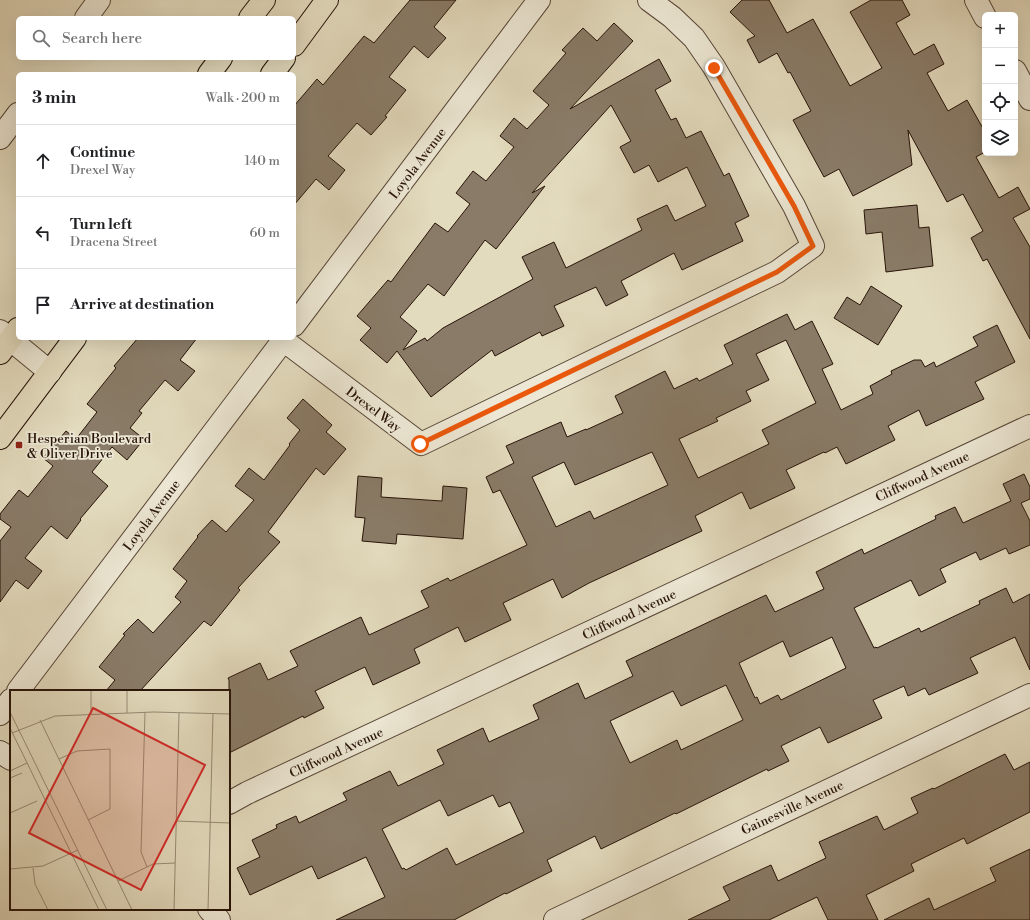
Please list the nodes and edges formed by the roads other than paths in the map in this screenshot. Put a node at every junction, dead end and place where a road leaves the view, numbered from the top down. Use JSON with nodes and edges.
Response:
{"nodes":[{"id":1,"x":99,"y":0,"type":"edge"},
{"id":2,"x":264,"y":0,"type":"edge"},
{"id":3,"x":327,"y":0,"type":"edge"},
{"id":4,"x":539,"y":0,"type":"edge"},
{"id":5,"x":649,"y":0,"type":"edge"},
{"id":6,"x":87,"y":16,"type":"edge"},
{"id":7,"x":252,"y":16,"type":"edge"},
{"id":8,"x":296,"y":42,"type":"edge"},
{"id":9,"x":220,"y":60,"type":"edge"},
{"id":10,"x":282,"y":60,"type":"edge"},
{"id":11,"x":210,"y":72,"type":"edge"},
{"id":12,"x":274,"y":72,"type":"edge"},
{"id":13,"x":1018,"y":77,"type":"edge"},
{"id":14,"x":1030,"y":99,"type":"edge"},
{"id":15,"x":16,"y":117,"type":"edge"},
{"id":16,"x":0,"y":138,"type":"edge"},
{"id":17,"x":296,"y":323,"type":"edge"},
{"id":18,"x":7,"y":338,"type":"edge"},
{"id":19,"x":74,"y":340,"type":"edge"},
{"id":20,"x":283,"y":340,"type":"edge"},
{"id":21,"x":293,"y":340,"type":"edge"},
{"id":22,"x":50,"y":372,"type":"junction"},
{"id":23,"x":1030,"y":426,"type":"edge"},
{"id":24,"x":0,"y":438,"type":"edge"},
{"id":25,"x":19,"y":690,"type":"edge"},
{"id":26,"x":1030,"y":696,"type":"edge"},
{"id":27,"x":10,"y":701,"type":"edge"},
{"id":28,"x":0,"y":714,"type":"edge"},
{"id":29,"x":0,"y":752,"type":"edge"},
{"id":30,"x":10,"y":758,"type":"edge"},
{"id":31,"x":230,"y":802,"type":"edge"},
{"id":32,"x":210,"y":910,"type":"edge"},
{"id":33,"x":561,"y":919,"type":"edge"},
{"id":34,"x":219,"y":920,"type":"edge"}],
"edges":[{"from":1,"to":6,"type":"street"},
{"from":2,"to":7,"type":"main road"},
{"from":3,"to":8,"type":"main road"},
{"from":4,"to":17,"type":"street","name":"Loyola Avenue"},
{"from":5,"to":21,"type":"street","name":"Drexel Way"},
{"from":9,"to":11,"type":"main road"},
{"from":10,"to":12,"type":"main road"},
{"from":13,"to":14,"type":"street"},
{"from":15,"to":16,"type":"street"},
{"from":18,"to":22,"type":"street"},
{"from":19,"to":22,"type":"main road"},
{"from":20,"to":25,"type":"street","name":"Loyola Avenue"},
{"from":22,"to":24,"type":"main road"},
{"from":23,"to":31,"type":"street","name":"Cliffwood Avenue"},
{"from":26,"to":33,"type":"street","name":"Gainesville Avenue"},
{"from":27,"to":28,"type":"street"},
{"from":29,"to":30,"type":"street"},
{"from":32,"to":34,"type":"street"}]}
